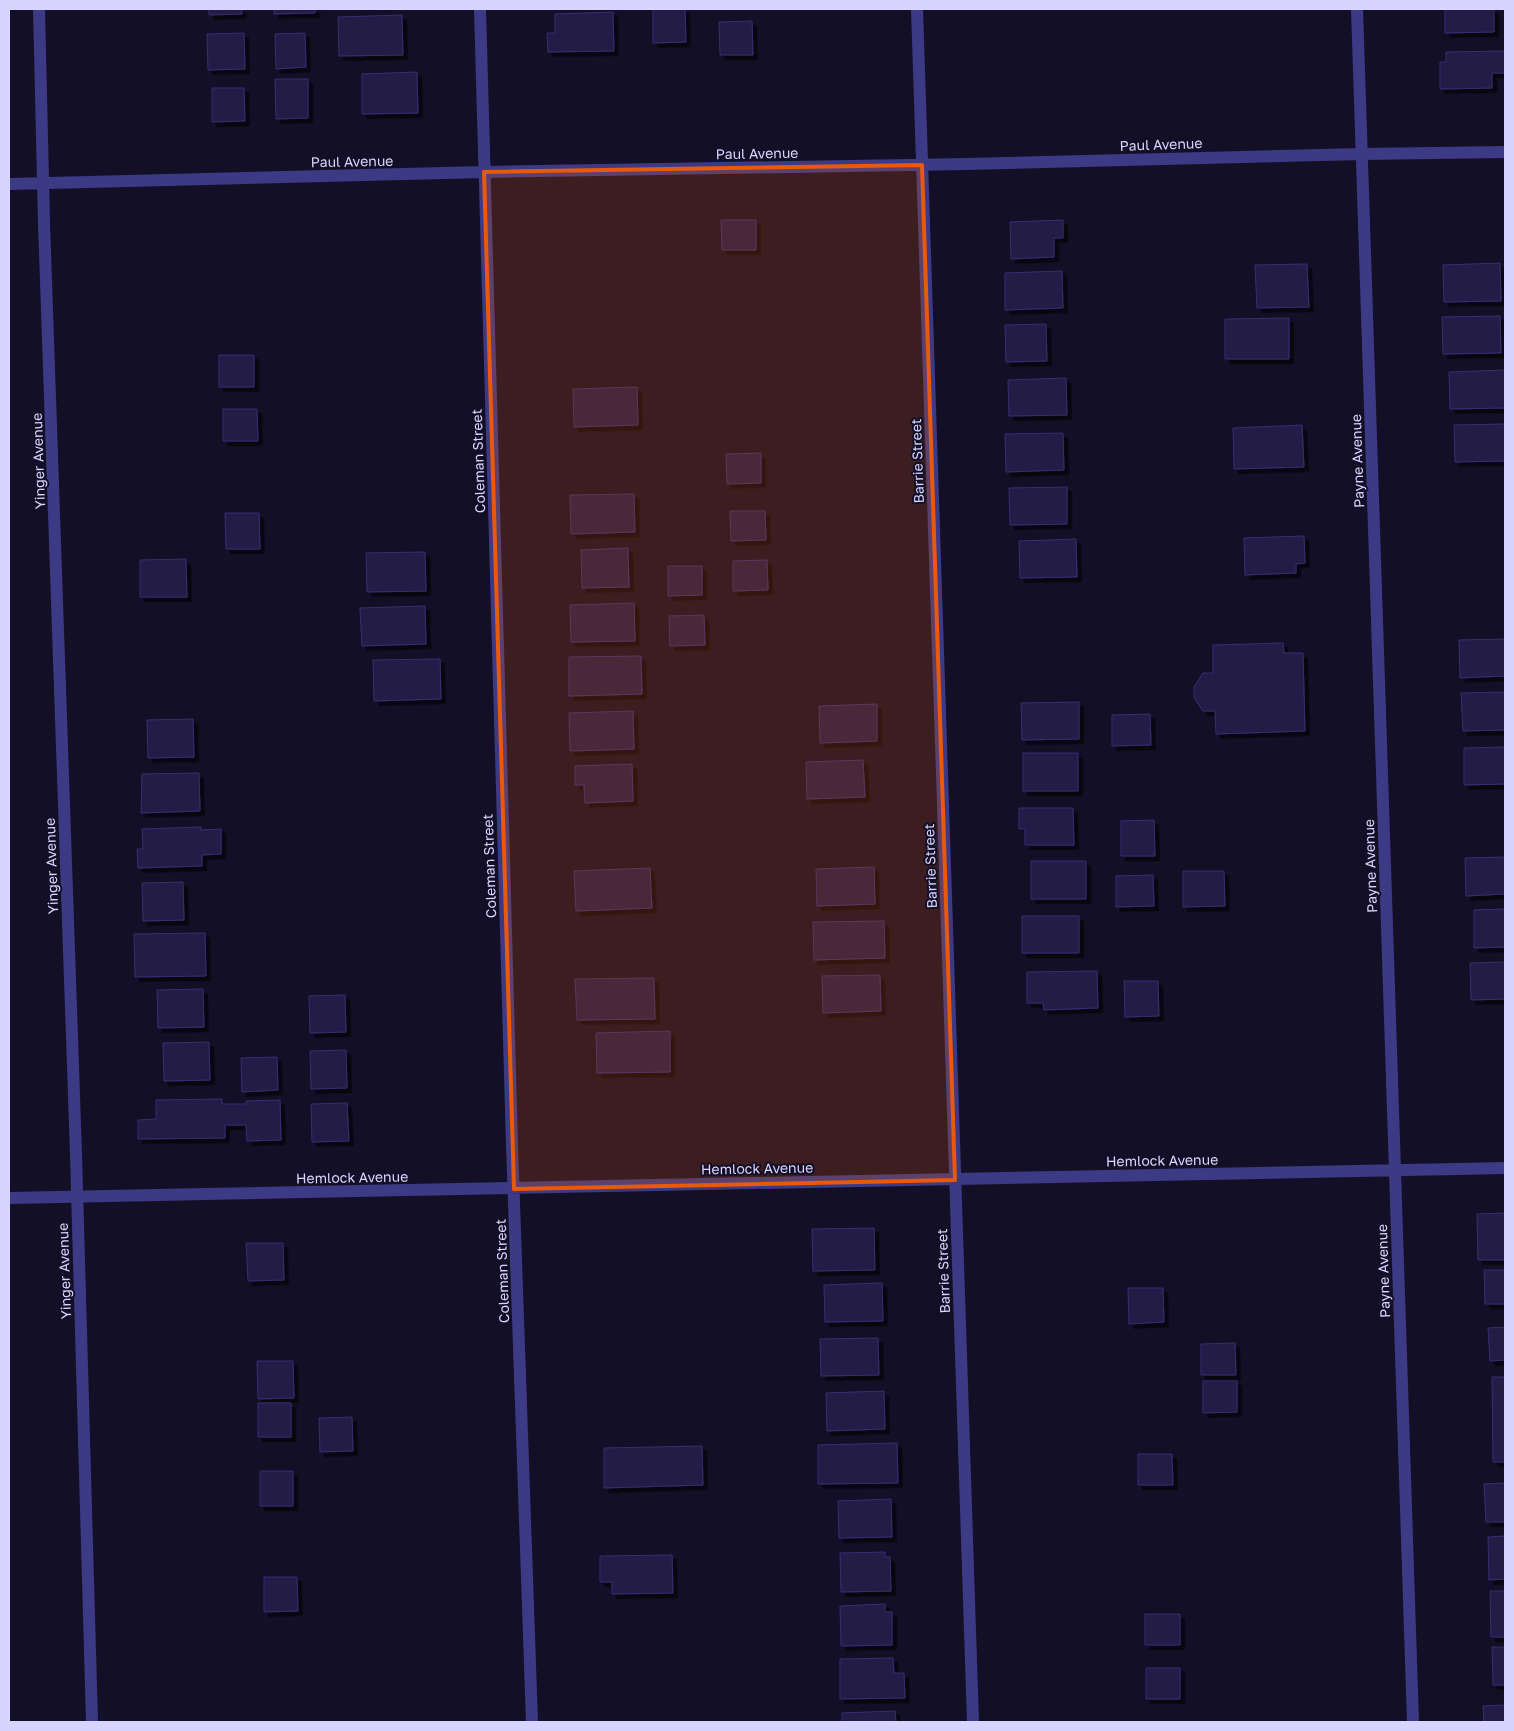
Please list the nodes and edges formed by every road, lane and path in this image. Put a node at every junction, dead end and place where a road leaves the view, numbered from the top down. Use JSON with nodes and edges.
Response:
{"nodes":[{"id":1,"x":39,"y":9,"type":"edge"},
{"id":2,"x":480,"y":9,"type":"edge"},
{"id":3,"x":917,"y":9,"type":"edge"},
{"id":4,"x":1357,"y":9,"type":"edge"},
{"id":5,"x":1505,"y":152,"type":"edge"},
{"id":6,"x":1362,"y":154,"type":"junction"},
{"id":7,"x":922,"y":165,"type":"junction"},
{"id":8,"x":484,"y":172,"type":"junction"},
{"id":9,"x":44,"y":183,"type":"junction"},
{"id":10,"x":9,"y":184,"type":"edge"},
{"id":11,"x":1505,"y":1168,"type":"edge"},
{"id":12,"x":1395,"y":1171,"type":"junction"},
{"id":13,"x":955,"y":1180,"type":"junction"},
{"id":14,"x":514,"y":1188,"type":"junction"},
{"id":15,"x":77,"y":1197,"type":"junction"},
{"id":16,"x":9,"y":1198,"type":"edge"},
{"id":17,"x":92,"y":1722,"type":"edge"},
{"id":18,"x":532,"y":1722,"type":"edge"},
{"id":19,"x":974,"y":1722,"type":"edge"},
{"id":20,"x":1413,"y":1722,"type":"edge"}],
"edges":[{"from":1,"to":9,"type":"street","name":"Yinger Avenue"},
{"from":2,"to":8,"type":"street","name":"Coleman Street"},
{"from":3,"to":7,"type":"street","name":"Barrie Street"},
{"from":4,"to":6,"type":"street","name":"Payne Avenue"},
{"from":5,"to":6,"type":"street","name":"Paul Avenue"},
{"from":6,"to":7,"type":"street","name":"Paul Avenue"},
{"from":6,"to":12,"type":"street","name":"Payne Avenue"},
{"from":7,"to":8,"type":"street","name":"Paul Avenue"},
{"from":7,"to":13,"type":"street","name":"Barrie Street"},
{"from":8,"to":9,"type":"street","name":"Paul Avenue"},
{"from":8,"to":14,"type":"street","name":"Coleman Street"},
{"from":9,"to":10,"type":"street","name":"Paul Avenue"},
{"from":9,"to":15,"type":"street","name":"Yinger Avenue"},
{"from":11,"to":12,"type":"street","name":"Hemlock Avenue"},
{"from":12,"to":13,"type":"street","name":"Hemlock Avenue"},
{"from":12,"to":20,"type":"street","name":"Payne Avenue"},
{"from":13,"to":14,"type":"street","name":"Hemlock Avenue"},
{"from":13,"to":19,"type":"street","name":"Barrie Street"},
{"from":14,"to":15,"type":"street","name":"Hemlock Avenue"},
{"from":14,"to":18,"type":"street","name":"Coleman Street"},
{"from":15,"to":16,"type":"street","name":"Hemlock Avenue"},
{"from":15,"to":17,"type":"street","name":"Yinger Avenue"}]}
